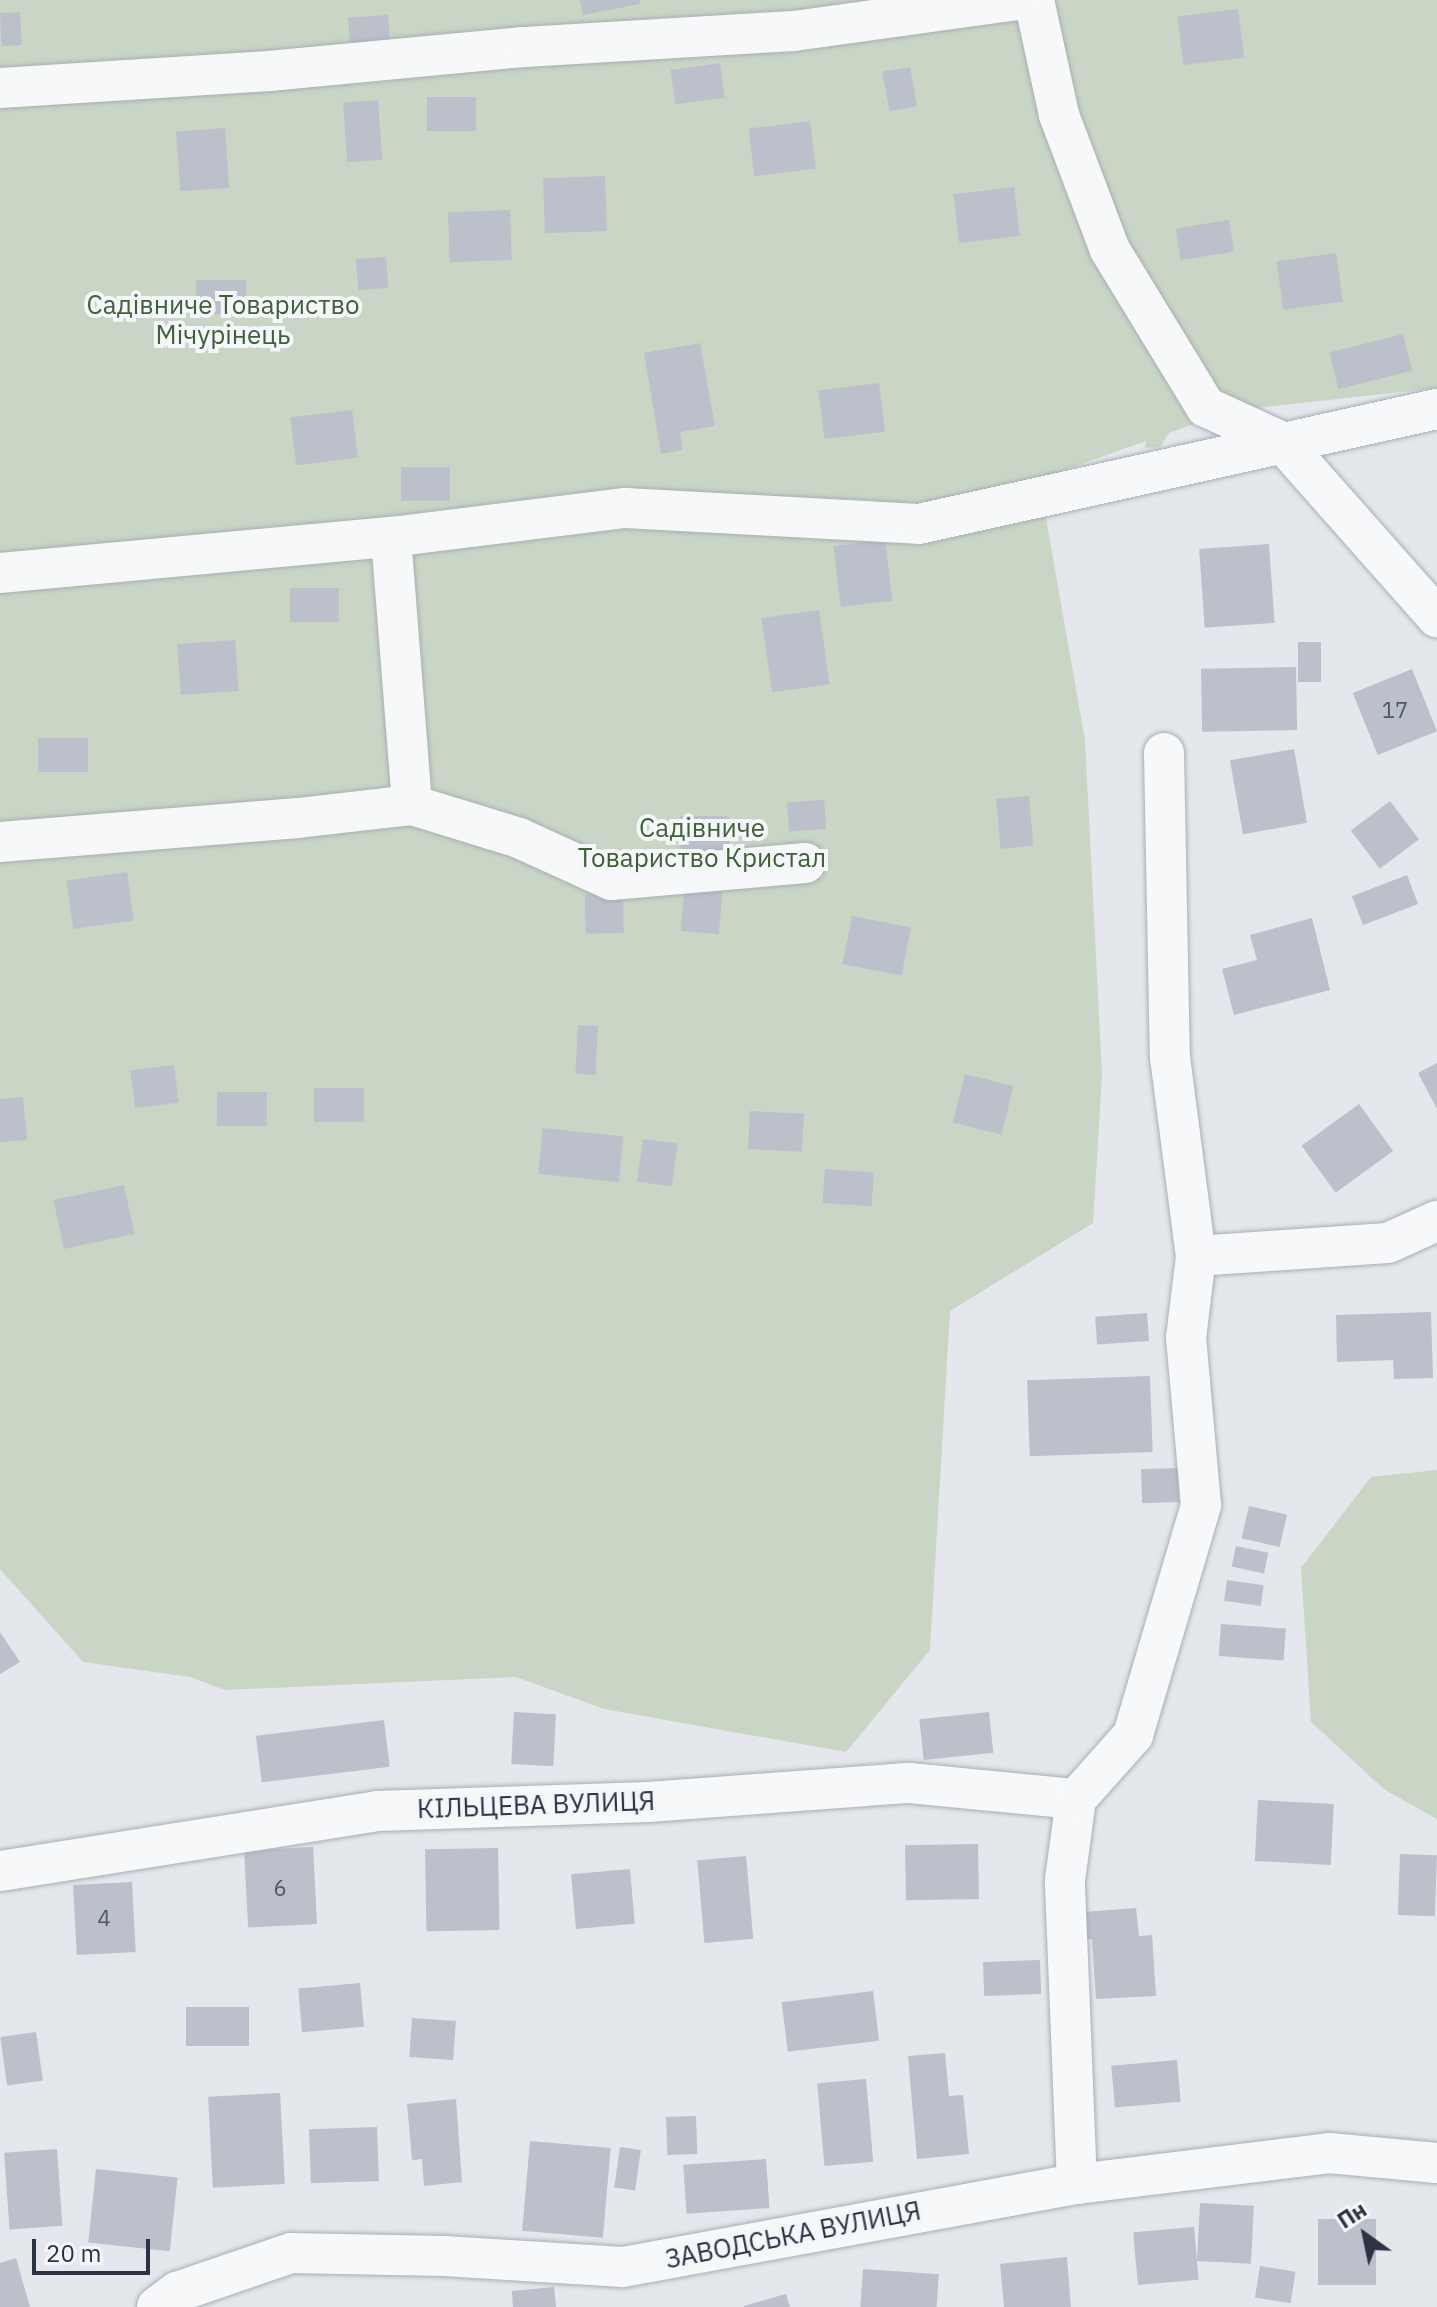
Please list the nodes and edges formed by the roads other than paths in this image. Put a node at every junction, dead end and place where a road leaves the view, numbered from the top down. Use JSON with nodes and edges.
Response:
{"nodes":[{"id":1,"x":1016,"y":0,"type":"edge"},
{"id":2,"x":1034,"y":0,"type":"edge"},
{"id":3,"x":0,"y":88,"type":"edge"},
{"id":4,"x":1437,"y":409,"type":"edge"},
{"id":5,"x":1282,"y":442,"type":"junction"},
{"id":6,"x":391,"y":537,"type":"junction"},
{"id":7,"x":0,"y":573,"type":"edge"},
{"id":8,"x":1437,"y":617,"type":"edge"},
{"id":9,"x":1164,"y":753,"type":"dead end"},
{"id":10,"x":412,"y":805,"type":"junction"},
{"id":11,"x":0,"y":842,"type":"edge"},
{"id":12,"x":805,"y":863,"type":"dead end"},
{"id":13,"x":1437,"y":1221,"type":"edge"},
{"id":14,"x":1196,"y":1256,"type":"junction"},
{"id":15,"x":1076,"y":1799,"type":"junction"},
{"id":16,"x":0,"y":1871,"type":"edge"},
{"id":17,"x":1437,"y":2163,"type":"edge"},
{"id":18,"x":1077,"y":2184,"type":"junction"},
{"id":19,"x":157,"y":2307,"type":"edge"}],
"edges":[{"from":1,"to":3,"type":"street"},
{"from":2,"to":5,"type":"street"},
{"from":4,"to":5,"type":"street"},
{"from":5,"to":6,"type":"street"},
{"from":5,"to":8,"type":"street"},
{"from":6,"to":7,"type":"street"},
{"from":6,"to":10,"type":"street"},
{"from":9,"to":14,"type":"street"},
{"from":10,"to":11,"type":"street"},
{"from":10,"to":12,"type":"street"},
{"from":13,"to":14,"type":"street"},
{"from":14,"to":15,"type":"street"},
{"from":15,"to":16,"type":"street","name":"КІЛЬЦЕВА ВУЛИЦЯ"},
{"from":15,"to":18,"type":"street"},
{"from":17,"to":18,"type":"street","name":"ЗАВОДСЬКА ВУЛИЦЯ"},
{"from":18,"to":19,"type":"street","name":"ЗАВОДСЬКА ВУЛИЦЯ"}]}
